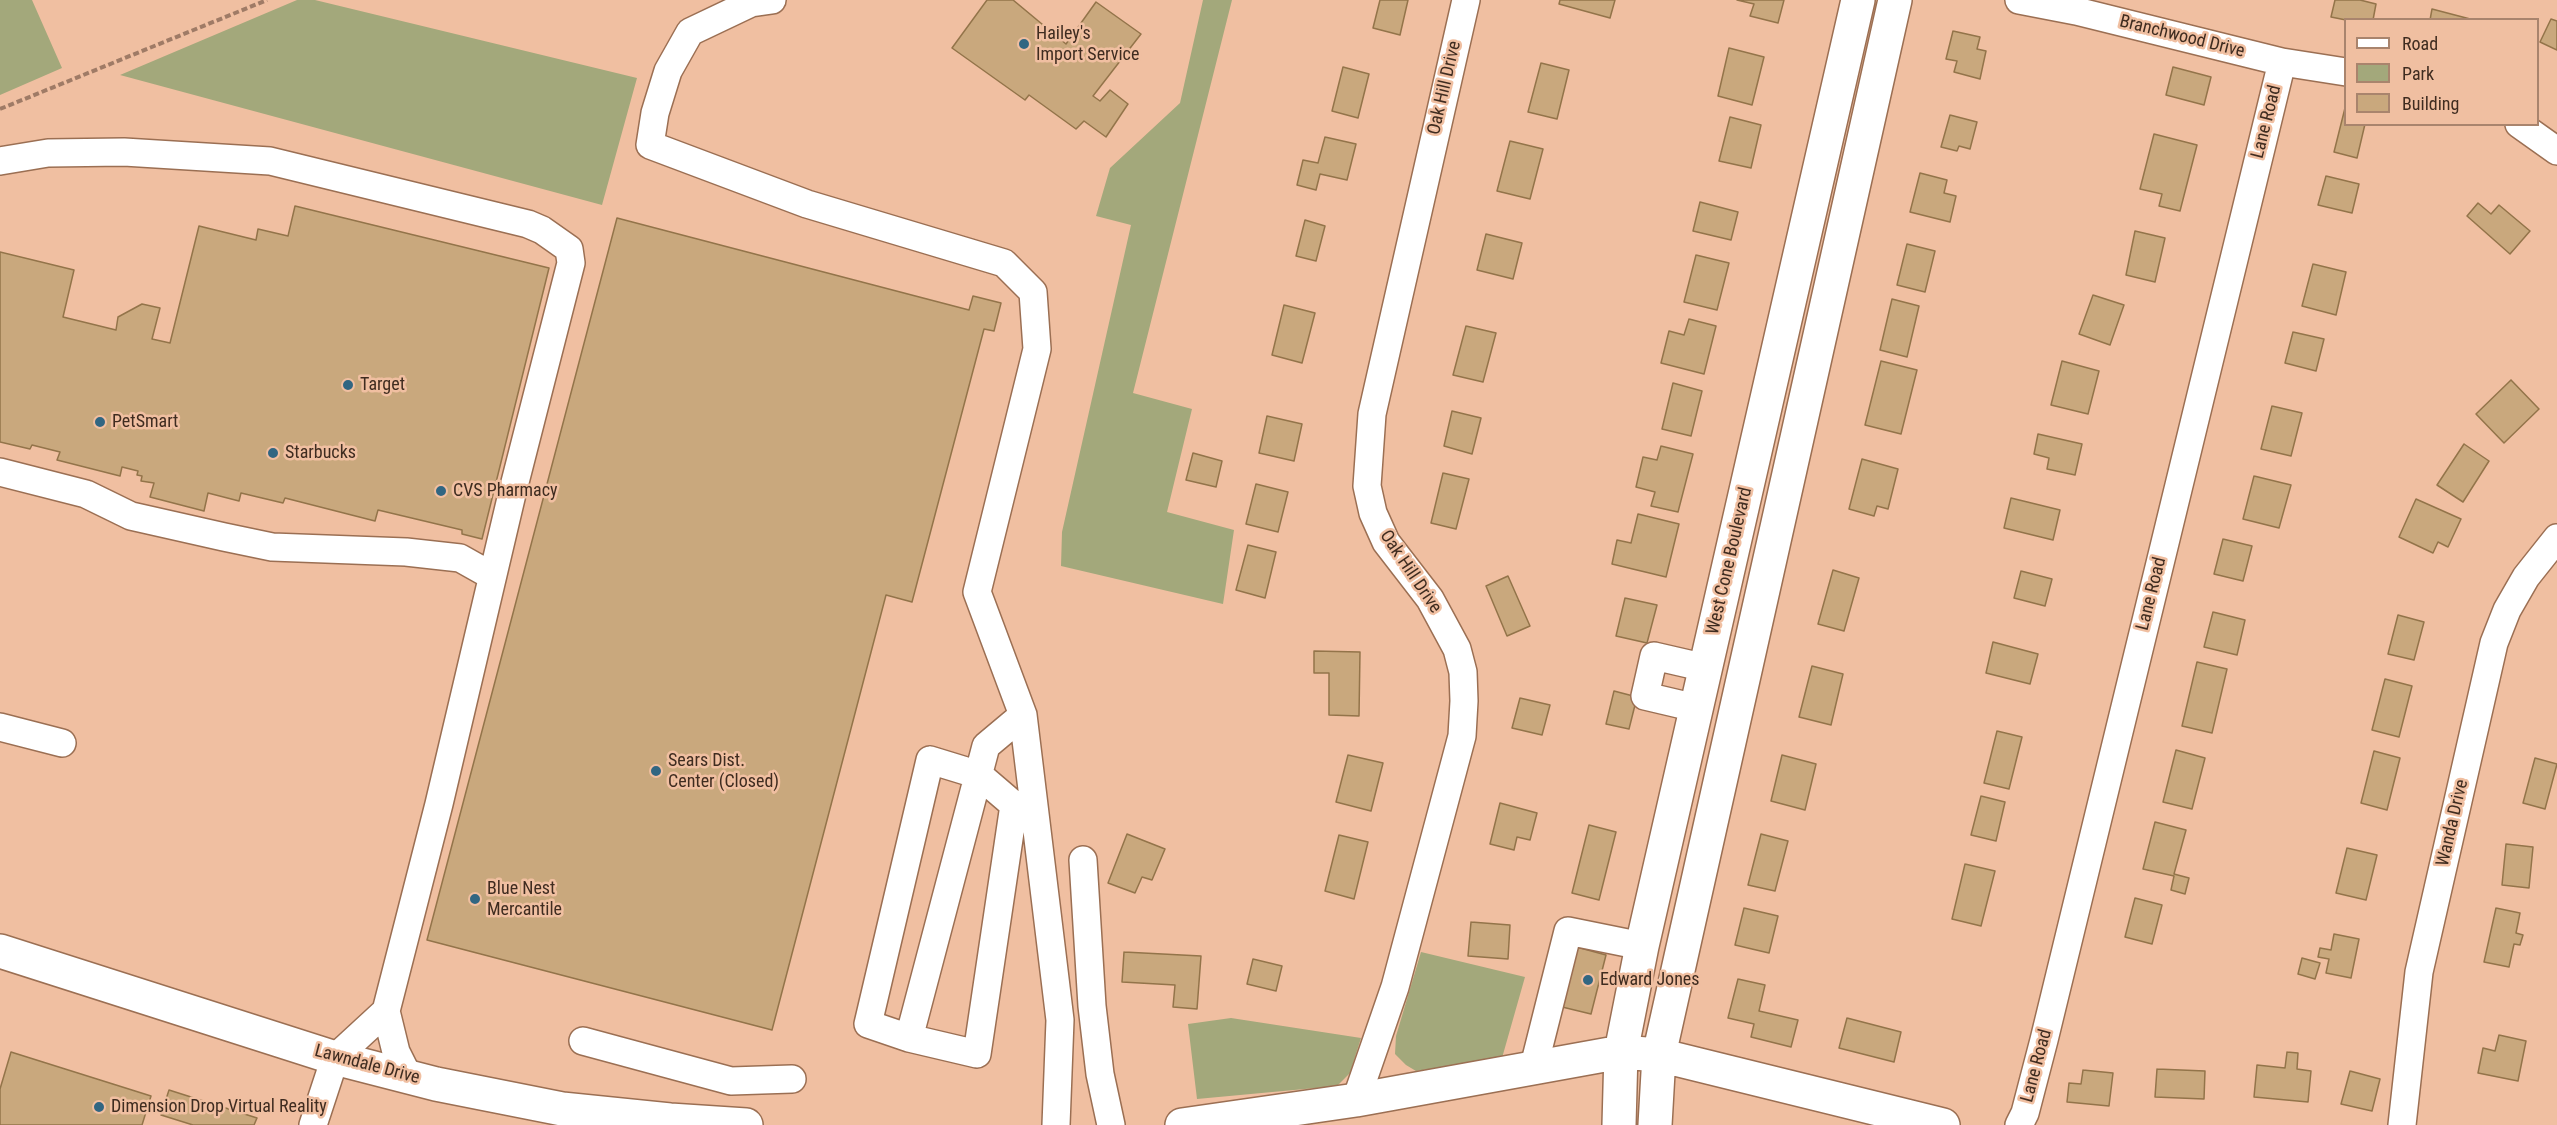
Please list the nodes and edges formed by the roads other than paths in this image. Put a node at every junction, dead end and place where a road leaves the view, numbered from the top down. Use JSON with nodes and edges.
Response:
{"nodes":[{"id":1,"x":772,"y":0,"type":"edge"},
{"id":2,"x":1466,"y":0,"type":"edge"},
{"id":3,"x":1858,"y":0,"type":"edge"},
{"id":4,"x":1895,"y":0,"type":"edge"},
{"id":5,"x":2019,"y":0,"type":"edge"},
{"id":6,"x":739,"y":4,"type":"edge"},
{"id":7,"x":2282,"y":62,"type":"junction"},
{"id":8,"x":2344,"y":72,"type":"edge"},
{"id":9,"x":2522,"y":126,"type":"edge"},
{"id":10,"x":2557,"y":151,"type":"edge"},
{"id":11,"x":0,"y":162,"type":"edge"},
{"id":12,"x":0,"y":472,"type":"edge"},
{"id":13,"x":2557,"y":538,"type":"edge"},
{"id":14,"x":492,"y":576,"type":"junction"},
{"id":15,"x":1706,"y":668,"type":"junction"},
{"id":16,"x":1696,"y":708,"type":"junction"},
{"id":17,"x":1023,"y":715,"type":"junction"},
{"id":18,"x":0,"y":727,"type":"edge"},
{"id":19,"x":62,"y":743,"type":"dead end"},
{"id":20,"x":979,"y":775,"type":"junction"},
{"id":21,"x":1083,"y":860,"type":"dead end"},
{"id":22,"x":1642,"y":946,"type":"junction"},
{"id":23,"x":0,"y":951,"type":"edge"},
{"id":24,"x":386,"y":1011,"type":"junction"},
{"id":25,"x":909,"y":1038,"type":"junction"},
{"id":26,"x":583,"y":1041,"type":"dead end"},
{"id":27,"x":1621,"y":1052,"type":"junction"},
{"id":28,"x":1659,"y":1055,"type":"junction"},
{"id":29,"x":335,"y":1058,"type":"junction"},
{"id":30,"x":1534,"y":1066,"type":"junction"},
{"id":31,"x":408,"y":1076,"type":"junction"},
{"id":32,"x":792,"y":1079,"type":"dead end"},
{"id":33,"x":732,"y":1081,"type":"junction"},
{"id":34,"x":1356,"y":1100,"type":"junction"},
{"id":35,"x":1619,"y":1110,"type":"edge"},
{"id":36,"x":670,"y":1123,"type":"edge"},
{"id":37,"x":1655,"y":1123,"type":"edge"},
{"id":38,"x":313,"y":1125,"type":"edge"},
{"id":39,"x":739,"y":1125,"type":"edge"},
{"id":40,"x":1056,"y":1125,"type":"edge"},
{"id":41,"x":1111,"y":1125,"type":"edge"},
{"id":42,"x":1182,"y":1125,"type":"edge"},
{"id":43,"x":1943,"y":1125,"type":"edge"},
{"id":44,"x":2019,"y":1125,"type":"edge"},
{"id":45,"x":2402,"y":1125,"type":"edge"}],
"edges":[{"from":1,"to":6,"type":"street"},
{"from":2,"to":34,"type":"street","name":"Oak Hill Drive"},
{"from":3,"to":15,"type":"main road","name":"West Cone Boulevard"},
{"from":4,"to":28,"type":"main road","name":"West Cone Boulevard"},
{"from":5,"to":7,"type":"street","name":"Branchwood Drive"},
{"from":6,"to":17,"type":"street"},
{"from":7,"to":8,"type":"street","name":"Branchwood Drive"},
{"from":7,"to":44,"type":"street","name":"Lane Road"},
{"from":9,"to":10,"type":"street"},
{"from":11,"to":14,"type":"street"},
{"from":12,"to":14,"type":"street"},
{"from":13,"to":45,"type":"street","name":"Wanda Drive"},
{"from":14,"to":24,"type":"street"},
{"from":15,"to":16,"type":"main road","name":"West Cone Boulevard"},
{"from":15,"to":16,"type":"street"},
{"from":16,"to":22,"type":"main road","name":"West Cone Boulevard"},
{"from":17,"to":20,"type":"street"},
{"from":17,"to":40,"type":"street"},
{"from":18,"to":19,"type":"street"},
{"from":20,"to":25,"type":"street"},
{"from":20,"to":25,"type":"street"},
{"from":20,"to":25,"type":"street"},
{"from":21,"to":41,"type":"street"},
{"from":22,"to":27,"type":"main road","name":"West Cone Boulevard"},
{"from":22,"to":30,"type":"street"},
{"from":23,"to":29,"type":"main road","name":"Lawndale Drive"},
{"from":24,"to":29,"type":"street"},
{"from":24,"to":31,"type":"street"},
{"from":26,"to":33,"type":"street"},
{"from":27,"to":28,"type":"main road"},
{"from":27,"to":30,"type":"main road"},
{"from":27,"to":35,"type":"main road","name":"West Cone Boulevard"},
{"from":28,"to":37,"type":"main road","name":"West Cone Boulevard"},
{"from":28,"to":43,"type":"main road"},
{"from":29,"to":31,"type":"main road","name":"Lawndale Drive"},
{"from":29,"to":38,"type":"street"},
{"from":30,"to":34,"type":"main road"},
{"from":31,"to":36,"type":"main road","name":"Lawndale Drive"},
{"from":32,"to":33,"type":"street"},
{"from":33,"to":39,"type":"street"},
{"from":34,"to":42,"type":"main road"},
{"from":36,"to":39,"type":"main road","name":"Lawndale Drive"}]}
